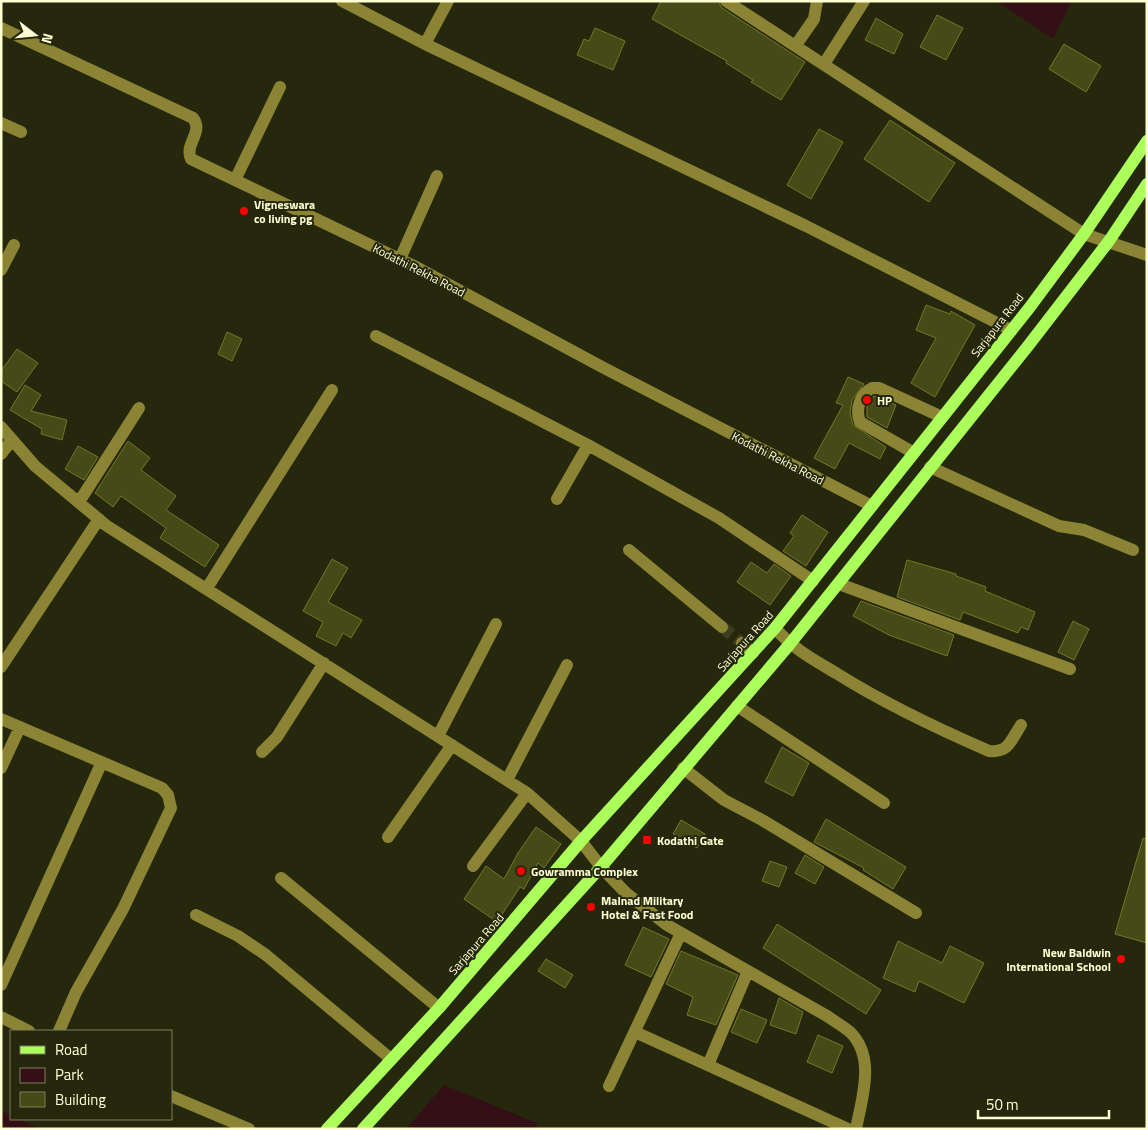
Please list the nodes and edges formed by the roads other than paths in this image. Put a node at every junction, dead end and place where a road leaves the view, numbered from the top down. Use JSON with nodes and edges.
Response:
{"nodes":[{"id":1,"x":342,"y":1,"type":"edge"},
{"id":2,"x":448,"y":1,"type":"edge"},
{"id":3,"x":726,"y":1,"type":"edge"},
{"id":4,"x":818,"y":1,"type":"edge"},
{"id":5,"x":864,"y":1,"type":"edge"},
{"id":6,"x":1,"y":28,"type":"edge"},
{"id":7,"x":425,"y":44,"type":"junction"},
{"id":8,"x":796,"y":45,"type":"junction"},
{"id":9,"x":824,"y":64,"type":"junction"},
{"id":10,"x":280,"y":87,"type":"dead end"},
{"id":11,"x":1,"y":123,"type":"edge"},
{"id":12,"x":21,"y":132,"type":"dead end"},
{"id":13,"x":1147,"y":141,"type":"edge"},
{"id":14,"x":437,"y":176,"type":"dead end"},
{"id":15,"x":235,"y":180,"type":"junction"},
{"id":16,"x":1147,"y":184,"type":"edge"},
{"id":17,"x":1084,"y":234,"type":"junction"},
{"id":18,"x":1109,"y":240,"type":"junction"},
{"id":19,"x":14,"y":245,"type":"dead end"},
{"id":20,"x":1147,"y":255,"type":"edge"},
{"id":21,"x":400,"y":259,"type":"junction"},
{"id":22,"x":1,"y":270,"type":"edge"},
{"id":23,"x":1012,"y":330,"type":"junction"},
{"id":24,"x":376,"y":336,"type":"dead end"},
{"id":25,"x":332,"y":390,"type":"dead end"},
{"id":26,"x":139,"y":408,"type":"dead end"},
{"id":27,"x":942,"y":417,"type":"junction"},
{"id":28,"x":1,"y":427,"type":"edge"},
{"id":29,"x":12,"y":440,"type":"junction"},
{"id":30,"x":588,"y":445,"type":"junction"},
{"id":31,"x":914,"y":453,"type":"junction"},
{"id":32,"x":1,"y":454,"type":"edge"},
{"id":33,"x":930,"y":467,"type":"junction"},
{"id":34,"x":557,"y":498,"type":"dead end"},
{"id":35,"x":78,"y":502,"type":"junction"},
{"id":36,"x":872,"y":506,"type":"junction"},
{"id":37,"x":98,"y":519,"type":"junction"},
{"id":38,"x":629,"y":550,"type":"dead end"},
{"id":39,"x":1133,"y":550,"type":"dead end"},
{"id":40,"x":813,"y":581,"type":"junction"},
{"id":41,"x":839,"y":584,"type":"junction"},
{"id":42,"x":207,"y":588,"type":"junction"},
{"id":43,"x":496,"y":624,"type":"dead end"},
{"id":44,"x":722,"y":627,"type":"tunnel mouth"},
{"id":45,"x":775,"y":628,"type":"junction"},
{"id":46,"x":742,"y":643,"type":"tunnel mouth"},
{"id":47,"x":789,"y":645,"type":"junction"},
{"id":48,"x":753,"y":653,"type":"junction"},
{"id":49,"x":324,"y":663,"type":"junction"},
{"id":50,"x":567,"y":665,"type":"dead end"},
{"id":51,"x":1,"y":667,"type":"edge"},
{"id":52,"x":1070,"y":669,"type":"dead end"},
{"id":53,"x":737,"y":706,"type":"junction"},
{"id":54,"x":1,"y":719,"type":"edge"},
{"id":55,"x":1021,"y":725,"type":"dead end"},
{"id":56,"x":20,"y":727,"type":"junction"},
{"id":57,"x":438,"y":736,"type":"junction"},
{"id":58,"x":452,"y":745,"type":"junction"},
{"id":59,"x":262,"y":752,"type":"dead end"},
{"id":60,"x":101,"y":764,"type":"junction"},
{"id":61,"x":1,"y":768,"type":"edge"},
{"id":62,"x":683,"y":768,"type":"junction"},
{"id":63,"x":507,"y":780,"type":"junction"},
{"id":64,"x":527,"y":793,"type":"junction"},
{"id":65,"x":884,"y":802,"type":"dead end"},
{"id":66,"x":388,"y":837,"type":"dead end"},
{"id":67,"x":581,"y":841,"type":"junction"},
{"id":68,"x":474,"y":866,"type":"dead end"},
{"id":69,"x":601,"y":867,"type":"junction"},
{"id":70,"x":281,"y":878,"type":"dead end"},
{"id":71,"x":916,"y":913,"type":"dead end"},
{"id":72,"x":196,"y":915,"type":"dead end"},
{"id":73,"x":681,"y":933,"type":"junction"},
{"id":74,"x":748,"y":971,"type":"junction"},
{"id":75,"x":1,"y":985,"type":"edge"},
{"id":76,"x":439,"y":1008,"type":"junction"},
{"id":77,"x":1,"y":1017,"type":"edge"},
{"id":78,"x":27,"y":1030,"type":"edge"},
{"id":79,"x":59,"y":1030,"type":"edge"},
{"id":80,"x":634,"y":1032,"type":"junction"},
{"id":81,"x":391,"y":1060,"type":"junction"},
{"id":82,"x":708,"y":1065,"type":"junction"},
{"id":83,"x":609,"y":1086,"type":"dead end"},
{"id":84,"x":172,"y":1096,"type":"edge"},
{"id":85,"x":249,"y":1129,"type":"edge"},
{"id":86,"x":327,"y":1129,"type":"edge"},
{"id":87,"x":363,"y":1129,"type":"edge"},
{"id":88,"x":848,"y":1129,"type":"edge"},
{"id":89,"x":856,"y":1129,"type":"edge"}],
"edges":[{"from":1,"to":7,"type":"street"},
{"from":2,"to":7,"type":"street"},
{"from":3,"to":8,"type":"street"},
{"from":4,"to":8,"type":"street"},
{"from":5,"to":9,"type":"street"},
{"from":6,"to":15,"type":"street","name":"Kodathi Rekha Road"},
{"from":7,"to":23,"type":"street"},
{"from":8,"to":9,"type":"street"},
{"from":9,"to":17,"type":"street"},
{"from":10,"to":15,"type":"street"},
{"from":11,"to":12,"type":"street"},
{"from":13,"to":17,"type":"main road","name":"Sarjapura Road"},
{"from":14,"to":21,"type":"street"},
{"from":15,"to":21,"type":"street","name":"Kodathi Rekha Road"},
{"from":16,"to":18,"type":"main road"},
{"from":17,"to":18,"type":"street"},
{"from":17,"to":23,"type":"main road","name":"Sarjapura Road"},
{"from":18,"to":20,"type":"street"},
{"from":18,"to":33,"type":"main road"},
{"from":19,"to":22,"type":"street"},
{"from":21,"to":36,"type":"street","name":"Kodathi Rekha Road"},
{"from":23,"to":27,"type":"main road","name":"Sarjapura Road"},
{"from":24,"to":30,"type":"street"},
{"from":25,"to":42,"type":"street"},
{"from":26,"to":35,"type":"street"},
{"from":27,"to":31,"type":"main road","name":"Sarjapura Road"},
{"from":27,"to":31,"type":"street"},
{"from":28,"to":29,"type":"street"},
{"from":29,"to":32,"type":"street"},
{"from":29,"to":35,"type":"street"},
{"from":30,"to":34,"type":"street"},
{"from":30,"to":40,"type":"street"},
{"from":31,"to":36,"type":"main road","name":"Sarjapura Road"},
{"from":33,"to":39,"type":"street"},
{"from":33,"to":41,"type":"main road"},
{"from":35,"to":37,"type":"street"},
{"from":36,"to":40,"type":"main road","name":"Sarjapura Road"},
{"from":37,"to":42,"type":"street"},
{"from":37,"to":51,"type":"street"},
{"from":38,"to":44,"type":"street"},
{"from":40,"to":45,"type":"main road","name":"Sarjapura Road"},
{"from":41,"to":47,"type":"main road"},
{"from":41,"to":52,"type":"street"},
{"from":42,"to":49,"type":"street"},
{"from":43,"to":57,"type":"street"},
{"from":45,"to":47,"type":"street"},
{"from":45,"to":48,"type":"main road","name":"Sarjapura Road"},
{"from":46,"to":48,"type":"street"},
{"from":47,"to":53,"type":"main road"},
{"from":47,"to":55,"type":"street"},
{"from":48,"to":67,"type":"main road","name":"Sarjapura Road"},
{"from":49,"to":57,"type":"street"},
{"from":49,"to":59,"type":"street"},
{"from":50,"to":63,"type":"street"},
{"from":53,"to":62,"type":"main road"},
{"from":53,"to":65,"type":"street"},
{"from":54,"to":56,"type":"street"},
{"from":56,"to":60,"type":"street"},
{"from":56,"to":61,"type":"street"},
{"from":57,"to":58,"type":"street"},
{"from":58,"to":63,"type":"street"},
{"from":58,"to":66,"type":"street"},
{"from":60,"to":75,"type":"street"},
{"from":60,"to":79,"type":"street"},
{"from":62,"to":69,"type":"main road"},
{"from":62,"to":71,"type":"street"},
{"from":63,"to":64,"type":"street"},
{"from":64,"to":67,"type":"street"},
{"from":64,"to":68,"type":"street"},
{"from":67,"to":69,"type":"street"},
{"from":67,"to":76,"type":"main road","name":"Sarjapura Road"},
{"from":69,"to":73,"type":"street"},
{"from":69,"to":87,"type":"main road"},
{"from":70,"to":76,"type":"street"},
{"from":72,"to":81,"type":"street"},
{"from":73,"to":74,"type":"street"},
{"from":73,"to":80,"type":"street"},
{"from":74,"to":82,"type":"street"},
{"from":74,"to":89,"type":"street"},
{"from":76,"to":81,"type":"main road","name":"Sarjapura Road"},
{"from":77,"to":78,"type":"street"},
{"from":80,"to":82,"type":"street"},
{"from":80,"to":83,"type":"street"},
{"from":81,"to":86,"type":"main road","name":"Sarjapura Road"},
{"from":82,"to":88,"type":"street"},
{"from":84,"to":85,"type":"street"}]}
